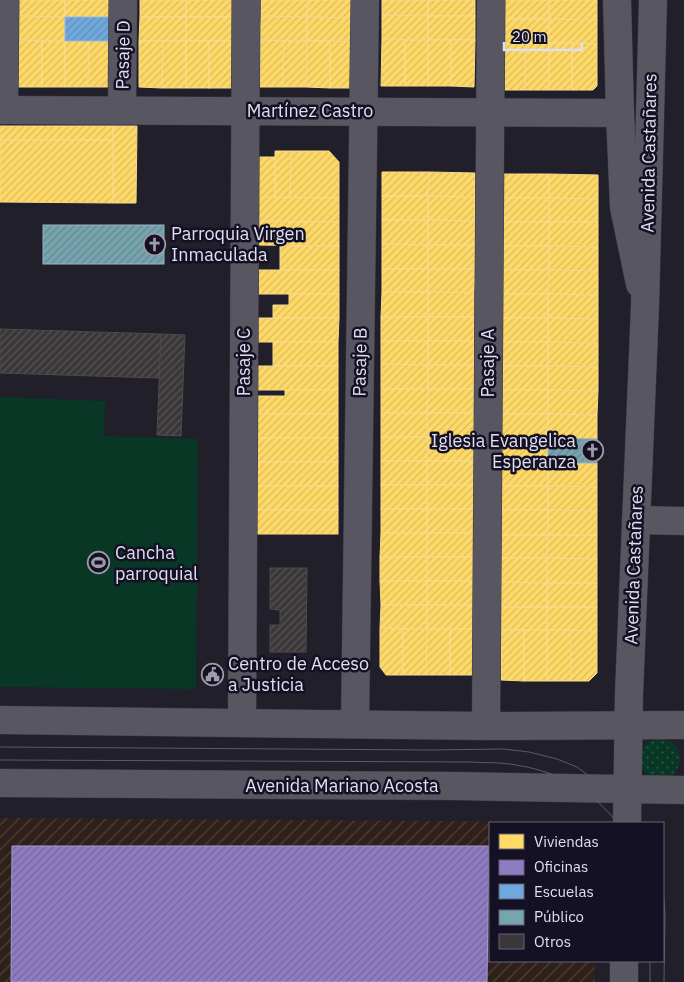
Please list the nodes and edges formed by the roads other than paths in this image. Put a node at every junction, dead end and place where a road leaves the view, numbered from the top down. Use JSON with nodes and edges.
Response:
{"nodes":[{"id":1,"x":5,"y":0,"type":"edge"},
{"id":2,"x":123,"y":0,"type":"edge"},
{"id":3,"x":246,"y":0,"type":"edge"},
{"id":4,"x":365,"y":0,"type":"edge"},
{"id":5,"x":491,"y":0,"type":"edge"},
{"id":6,"x":617,"y":0,"type":"edge"},
{"id":7,"x":653,"y":0,"type":"edge"},
{"id":8,"x":2,"y":110,"type":"edge"},
{"id":9,"x":122,"y":110,"type":"junction"},
{"id":10,"x":244,"y":111,"type":"junction"},
{"id":11,"x":364,"y":112,"type":"junction"},
{"id":12,"x":490,"y":112,"type":"junction"},
{"id":13,"x":620,"y":113,"type":"junction"},
{"id":14,"x":645,"y":306,"type":"junction"},
{"id":15,"x":636,"y":520,"type":"junction"},
{"id":16,"x":684,"y":521,"type":"edge"},
{"id":17,"x":0,"y":720,"type":"edge"},
{"id":18,"x":242,"y":723,"type":"junction"},
{"id":19,"x":355,"y":724,"type":"junction"},
{"id":20,"x":628,"y":724,"type":"junction"},
{"id":21,"x":684,"y":725,"type":"edge"},
{"id":22,"x":486,"y":726,"type":"junction"},
{"id":23,"x":0,"y":784,"type":"edge"},
{"id":24,"x":684,"y":790,"type":"edge"},
{"id":25,"x":628,"y":791,"type":"junction"},
{"id":26,"x":627,"y":822,"type":"edge"},
{"id":27,"x":624,"y":962,"type":"edge"},
{"id":28,"x":624,"y":982,"type":"edge"}],
"edges":[{"from":1,"to":8,"type":"street"},
{"from":2,"to":9,"type":"street","name":"Pasaje D"},
{"from":3,"to":10,"type":"street","name":"Pasaje C"},
{"from":4,"to":11,"type":"street","name":"Pasaje B"},
{"from":5,"to":12,"type":"street","name":"Pasaje A"},
{"from":6,"to":13,"type":"street","name":"Avenida Castañares"},
{"from":7,"to":14,"type":"street","name":"Avenida Castañares"},
{"from":8,"to":9,"type":"street","name":"Martínez Castro"},
{"from":9,"to":10,"type":"street","name":"Martínez Castro"},
{"from":10,"to":11,"type":"street","name":"Martínez Castro"},
{"from":10,"to":18,"type":"street","name":"Pasaje C"},
{"from":11,"to":12,"type":"street","name":"Martínez Castro"},
{"from":11,"to":19,"type":"street","name":"Pasaje B"},
{"from":12,"to":13,"type":"street","name":"Martínez Castro"},
{"from":12,"to":22,"type":"street","name":"Pasaje A"},
{"from":13,"to":14,"type":"street","name":"Avenida Castañares"},
{"from":14,"to":15,"type":"street","name":"Avenida Castañares"},
{"from":15,"to":16,"type":"street"},
{"from":15,"to":20,"type":"street","name":"Avenida Castañares"},
{"from":17,"to":18,"type":"street"},
{"from":18,"to":19,"type":"street"},
{"from":19,"to":22,"type":"street"},
{"from":20,"to":21,"type":"street"},
{"from":20,"to":22,"type":"street"},
{"from":20,"to":25,"type":"street","name":"Avenida Castañares"},
{"from":23,"to":25,"type":"street","name":"Avenida Mariano Acosta"},
{"from":24,"to":25,"type":"street","name":"Avenida Mariano Acosta"},
{"from":25,"to":26,"type":"street","name":"Avenida Castañares"},
{"from":27,"to":28,"type":"street"}]}
